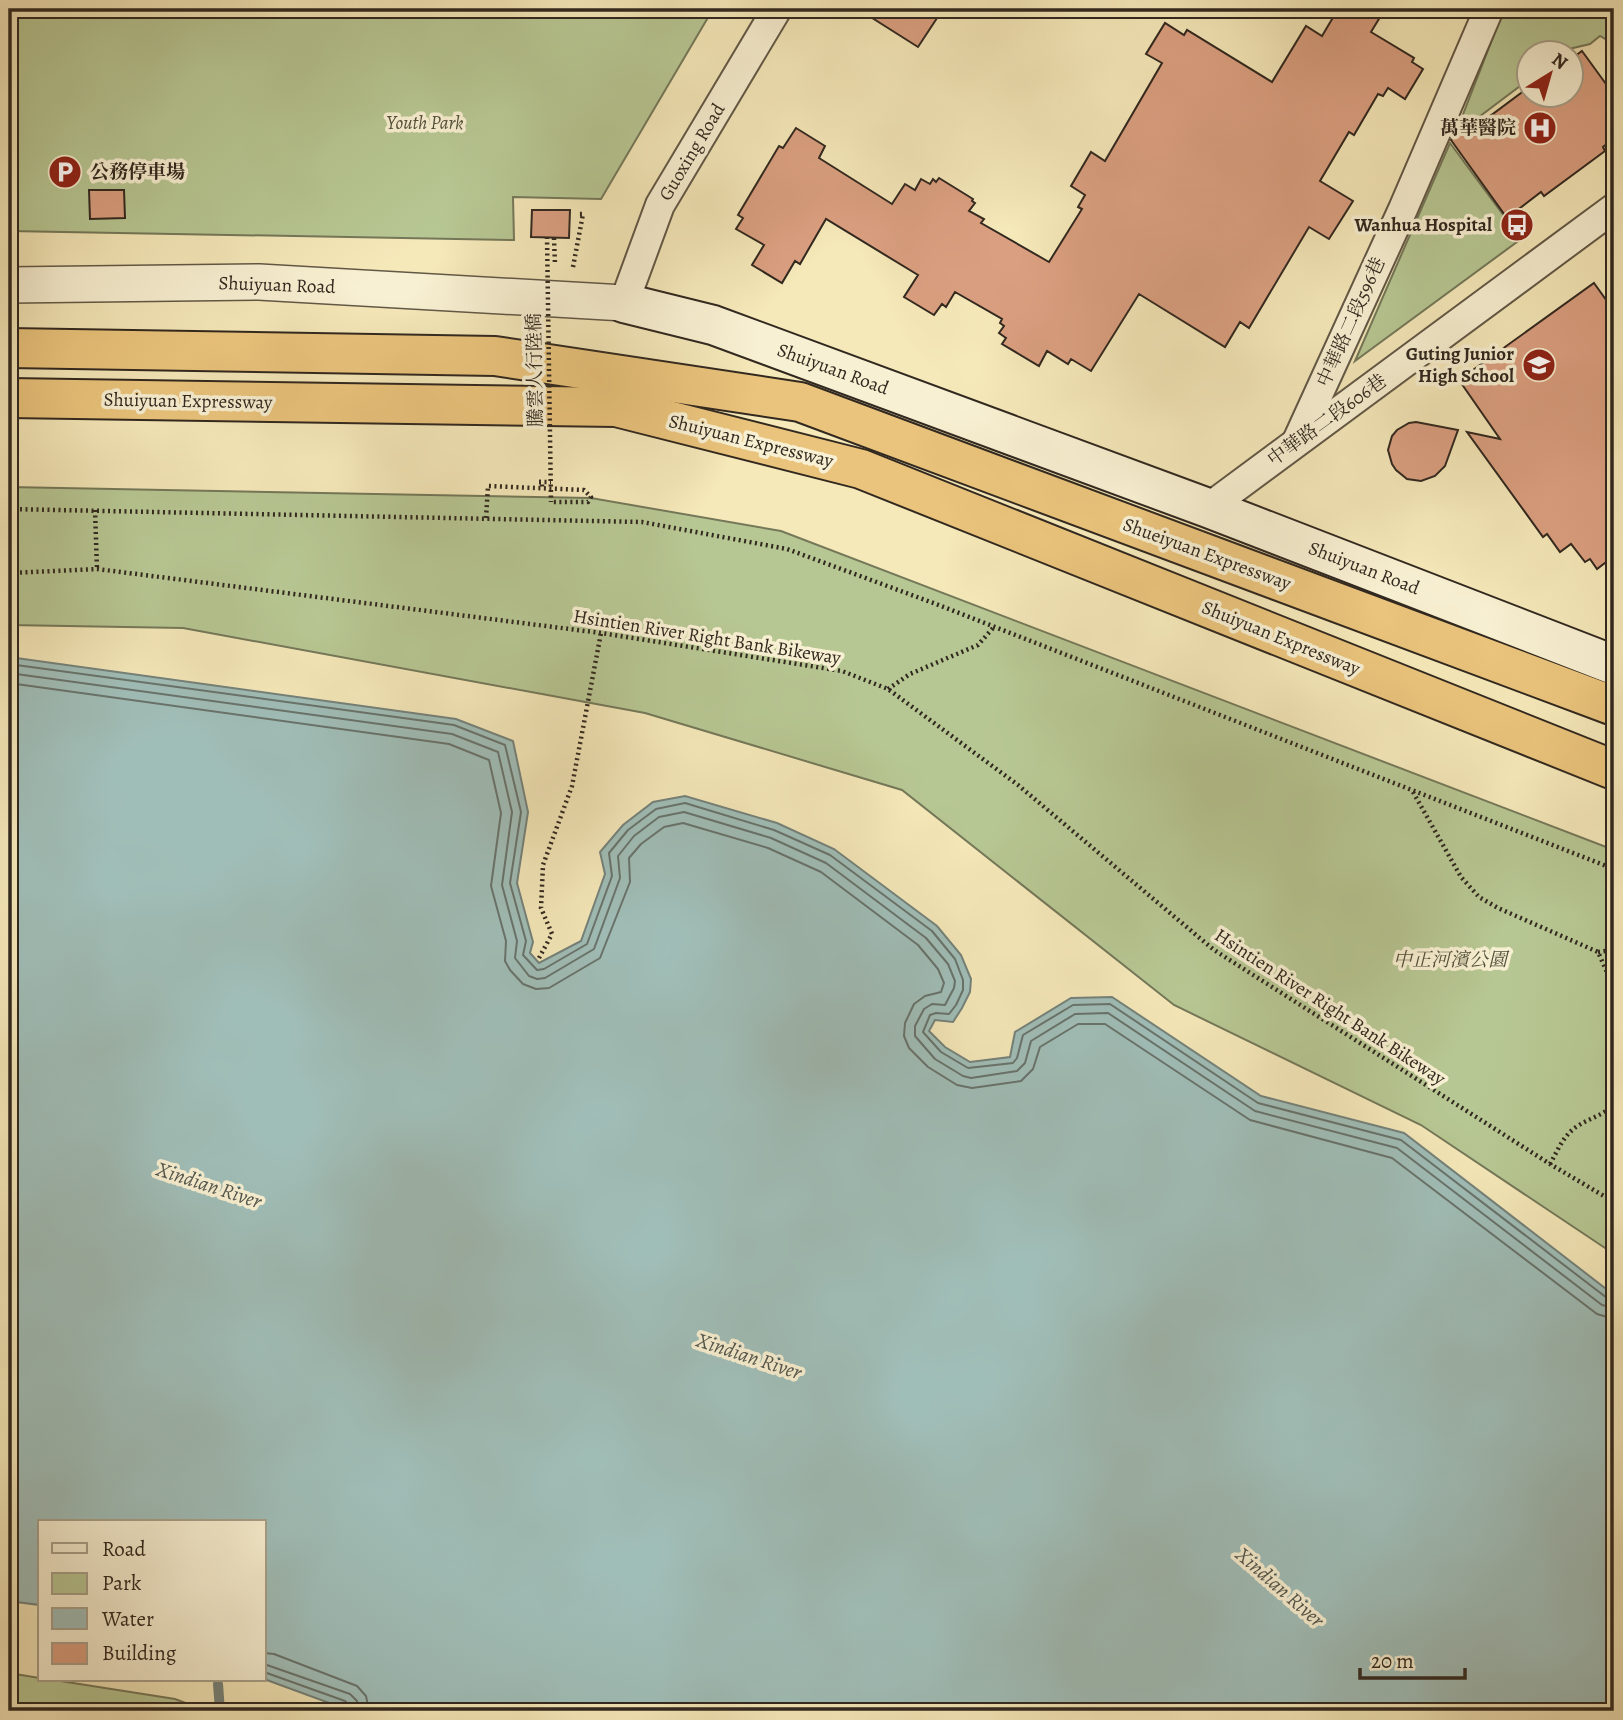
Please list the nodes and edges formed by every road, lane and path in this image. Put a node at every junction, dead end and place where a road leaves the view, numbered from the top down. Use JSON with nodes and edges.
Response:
{"nodes":[{"id":1,"x":777,"y":9,"type":"edge"},
{"id":2,"x":1489,"y":9,"type":"edge"},
{"id":3,"x":1614,"y":208,"type":"edge"},
{"id":4,"x":578,"y":214,"type":"dead end"},
{"id":5,"x":547,"y":237,"type":"dead end"},
{"id":6,"x":554,"y":238,"type":"dead end"},
{"id":7,"x":573,"y":267,"type":"dead end"},
{"id":8,"x":555,"y":273,"type":"dead end"},
{"id":9,"x":9,"y":285,"type":"edge"},
{"id":10,"x":625,"y":303,"type":"junction"},
{"id":11,"x":9,"y":348,"type":"edge"},
{"id":12,"x":9,"y":398,"type":"edge"},
{"id":13,"x":1296,"y":443,"type":"junction"},
{"id":14,"x":551,"y":482,"type":"junction"},
{"id":15,"x":542,"y":489,"type":"junction"},
{"id":16,"x":1208,"y":508,"type":"junction"},
{"id":17,"x":9,"y":509,"type":"edge"},
{"id":18,"x":95,"y":510,"type":"junction"},
{"id":19,"x":486,"y":518,"type":"junction"},
{"id":20,"x":97,"y":569,"type":"junction"},
{"id":21,"x":9,"y":573,"type":"edge"},
{"id":22,"x":993,"y":628,"type":"junction"},
{"id":23,"x":601,"y":633,"type":"junction"},
{"id":24,"x":1614,"y":665,"type":"edge"},
{"id":25,"x":888,"y":688,"type":"junction"},
{"id":26,"x":1447,"y":705,"type":"junction"},
{"id":27,"x":1614,"y":706,"type":"edge"},
{"id":28,"x":1614,"y":744,"type":"edge"},
{"id":29,"x":1614,"y":770,"type":"edge"},
{"id":30,"x":1412,"y":791,"type":"junction"},
{"id":31,"x":1614,"y":869,"type":"edge"},
{"id":32,"x":1614,"y":950,"type":"edge"},
{"id":33,"x":1598,"y":951,"type":"junction"},
{"id":34,"x":539,"y":958,"type":"dead end"},
{"id":35,"x":1614,"y":988,"type":"edge"},
{"id":36,"x":1614,"y":1104,"type":"edge"},
{"id":37,"x":1550,"y":1164,"type":"junction"},
{"id":38,"x":1614,"y":1202,"type":"edge"}],
"edges":[{"from":1,"to":10,"type":"street","name":"Guoxing Road"},
{"from":2,"to":13,"type":"street","name":"中華路二段596巷"},
{"from":3,"to":13,"type":"street","name":"中華路二段606巷"},
{"from":4,"to":7,"type":"path"},
{"from":5,"to":14,"type":"path","name":"騰雲人行陸橋","bridge":true},
{"from":6,"to":8,"type":"path"},
{"from":9,"to":10,"type":"street","name":"Shuiyuan Road"},
{"from":10,"to":16,"type":"main road","name":"Shuiyuan Road"},
{"from":11,"to":27,"type":"highway","name":"Shuiyuan Expressway"},
{"from":12,"to":26,"type":"highway","name":"Shuiyuan Expressway"},
{"from":13,"to":16,"type":"street","name":"中華路二段606巷"},
{"from":14,"to":15,"type":"path","bridge":true},
{"from":14,"to":15,"type":"path","name":"騰雲人行陸橋","bridge":true},
{"from":15,"to":19,"type":"path"},
{"from":16,"to":24,"type":"main road","name":"Shuiyuan Road"},
{"from":17,"to":18,"type":"path"},
{"from":18,"to":19,"type":"path"},
{"from":18,"to":20,"type":"path"},
{"from":19,"to":22,"type":"path"},
{"from":20,"to":21,"type":"path","name":"Hsintien River Right Bank Bikeway"},
{"from":20,"to":23,"type":"path","name":"Hsintien River Right Bank Bikeway"},
{"from":22,"to":25,"type":"path"},
{"from":22,"to":30,"type":"path"},
{"from":23,"to":25,"type":"path","name":"Hsintien River Right Bank Bikeway"},
{"from":23,"to":34,"type":"path"},
{"from":25,"to":37,"type":"path","name":"Hsintien River Right Bank Bikeway"},
{"from":26,"to":28,"type":"highway","name":"Shuiyuan Expressway"},
{"from":26,"to":29,"type":"highway","name":"Shuiyuan Expressway"},
{"from":30,"to":31,"type":"path"},
{"from":30,"to":33,"type":"path"},
{"from":32,"to":33,"type":"path"},
{"from":33,"to":35,"type":"path"},
{"from":36,"to":37,"type":"path"},
{"from":37,"to":38,"type":"path","name":"Hsintien River Right Bank Bikeway"}]}
